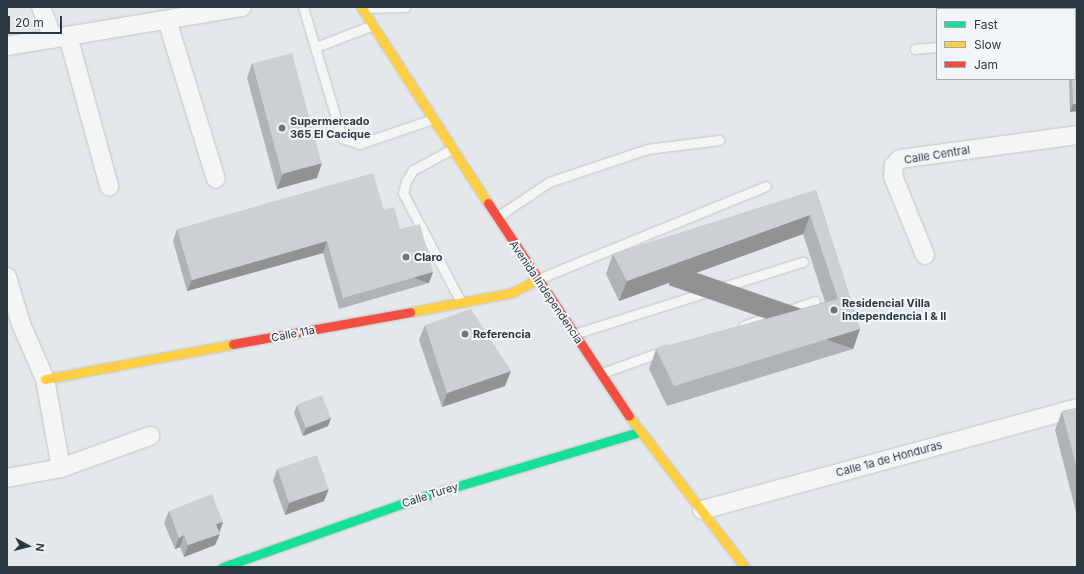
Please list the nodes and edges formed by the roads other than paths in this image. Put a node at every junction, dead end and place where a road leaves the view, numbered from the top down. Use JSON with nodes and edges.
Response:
{"nodes":[{"id":1,"x":41,"y":7,"type":"edge"},
{"id":2,"x":242,"y":7,"type":"edge"},
{"id":3,"x":303,"y":7,"type":"edge"},
{"id":4,"x":405,"y":7,"type":"edge"},
{"id":5,"x":362,"y":8,"type":"edge"},
{"id":6,"x":166,"y":20,"type":"junction"},
{"id":7,"x":373,"y":25,"type":"junction"},
{"id":8,"x":61,"y":37,"type":"junction"},
{"id":9,"x":7,"y":46,"type":"edge"},
{"id":10,"x":316,"y":47,"type":"junction"},
{"id":11,"x":936,"y":47,"type":"edge"},
{"id":12,"x":915,"y":49,"type":"dead end"},
{"id":13,"x":434,"y":118,"type":"junction"},
{"id":14,"x":1077,"y":135,"type":"edge"},
{"id":15,"x":720,"y":140,"type":"dead end"},
{"id":16,"x":452,"y":149,"type":"junction"},
{"id":17,"x":216,"y":179,"type":"dead end"},
{"id":18,"x":109,"y":186,"type":"dead end"},
{"id":19,"x":766,"y":186,"type":"dead end"},
{"id":20,"x":497,"y":217,"type":"junction"},
{"id":21,"x":925,"y":255,"type":"dead end"},
{"id":22,"x":804,"y":262,"type":"dead end"},
{"id":23,"x":7,"y":276,"type":"edge"},
{"id":24,"x":537,"y":280,"type":"junction"},
{"id":25,"x":815,"y":300,"type":"dead end"},
{"id":26,"x":461,"y":302,"type":"junction"},
{"id":27,"x":14,"y":325,"type":"edge"},
{"id":28,"x":734,"y":328,"type":"edge"},
{"id":29,"x":574,"y":334,"type":"junction"},
{"id":30,"x":678,"y":346,"type":"edge"},
{"id":31,"x":602,"y":373,"type":"junction"},
{"id":32,"x":45,"y":379,"type":"junction"},
{"id":33,"x":1077,"y":408,"type":"edge"},
{"id":34,"x":640,"y":432,"type":"junction"},
{"id":35,"x":150,"y":436,"type":"dead end"},
{"id":36,"x":61,"y":468,"type":"junction"},
{"id":37,"x":7,"y":478,"type":"edge"},
{"id":38,"x":702,"y":510,"type":"junction"},
{"id":39,"x":223,"y":567,"type":"edge"},
{"id":40,"x":745,"y":567,"type":"edge"}],
"edges":[{"from":1,"to":8,"type":"street"},
{"from":2,"to":6,"type":"street"},
{"from":3,"to":10,"type":"lane"},
{"from":4,"to":5,"type":"lane"},
{"from":5,"to":7,"type":"street","name":"Avenida Independencia"},
{"from":6,"to":8,"type":"street"},
{"from":6,"to":17,"type":"street"},
{"from":7,"to":10,"type":"lane"},
{"from":7,"to":13,"type":"street","name":"Avenida Independencia"},
{"from":8,"to":9,"type":"street"},
{"from":8,"to":18,"type":"street"},
{"from":10,"to":13,"type":"lane"},
{"from":11,"to":12,"type":"lane"},
{"from":13,"to":16,"type":"street","name":"Avenida Independencia"},
{"from":14,"to":21,"type":"street","name":"Calle Central"},
{"from":15,"to":20,"type":"lane"},
{"from":16,"to":20,"type":"street","name":"Avenida Independencia"},
{"from":16,"to":26,"type":"lane"},
{"from":19,"to":24,"type":"lane"},
{"from":20,"to":24,"type":"street","name":"Avenida Independencia"},
{"from":22,"to":29,"type":"lane"},
{"from":23,"to":27,"type":"street"},
{"from":24,"to":26,"type":"street","name":"Calle 11a"},
{"from":24,"to":29,"type":"street","name":"Avenida Independencia"},
{"from":25,"to":28,"type":"lane"},
{"from":26,"to":32,"type":"street","name":"Calle 11a"},
{"from":27,"to":32,"type":"street"},
{"from":29,"to":31,"type":"street","name":"Avenida Independencia"},
{"from":30,"to":31,"type":"lane"},
{"from":31,"to":34,"type":"street","name":"Avenida Independencia"},
{"from":32,"to":36,"type":"street"},
{"from":33,"to":38,"type":"street","name":"Calle 1a de Honduras"},
{"from":34,"to":38,"type":"street","name":"Avenida Independencia"},
{"from":34,"to":39,"type":"street","name":"Calle Turey"},
{"from":35,"to":36,"type":"street"},
{"from":36,"to":37,"type":"street"},
{"from":38,"to":40,"type":"street","name":"Avenida Independencia"}]}
